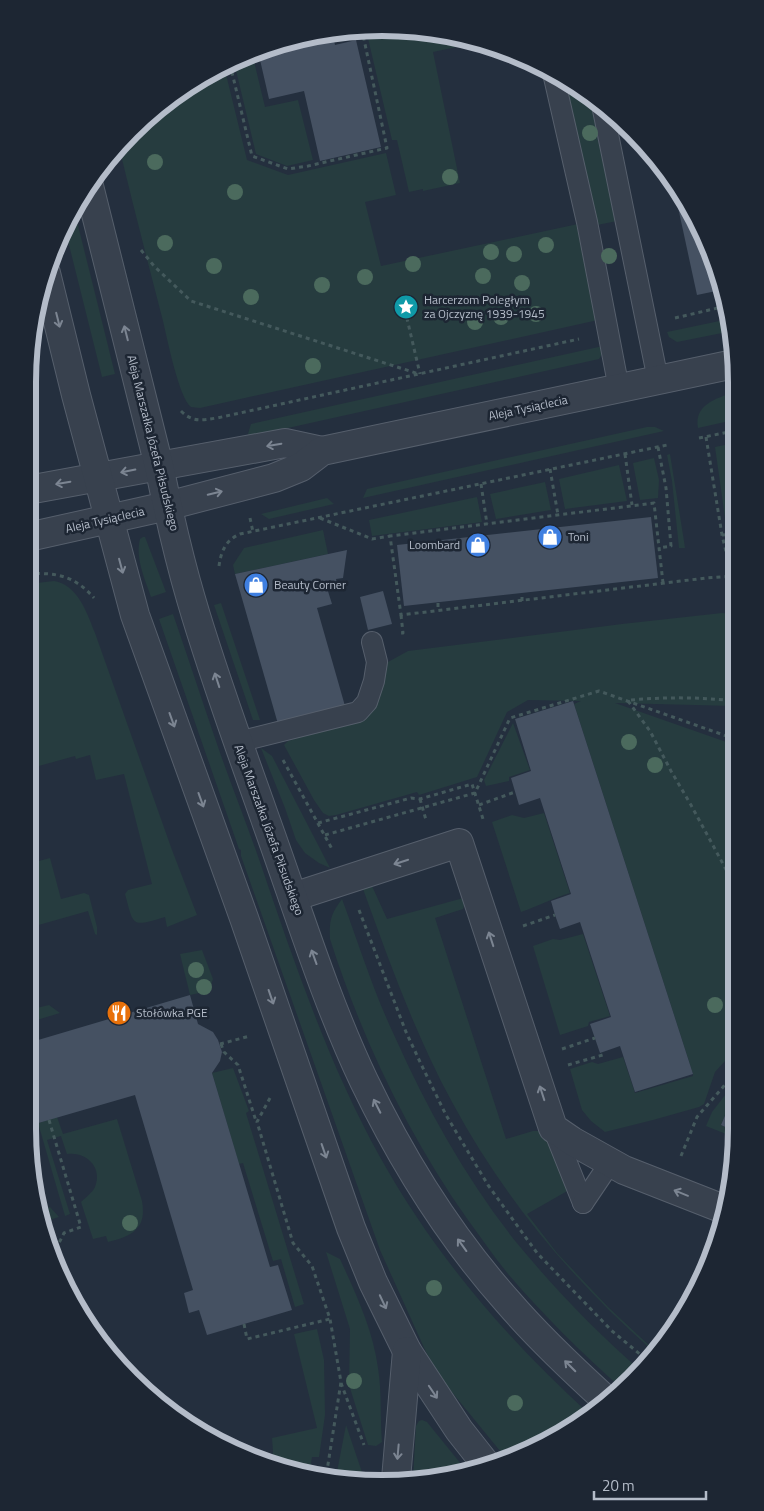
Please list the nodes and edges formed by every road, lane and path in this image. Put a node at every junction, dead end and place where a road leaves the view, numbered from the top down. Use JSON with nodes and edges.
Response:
{"nodes":[{"id":1,"x":363,"y":37,"type":"edge"},
{"id":2,"x":232,"y":71,"type":"edge"},
{"id":3,"x":555,"y":83,"type":"edge"},
{"id":4,"x":605,"y":118,"type":"edge"},
{"id":5,"x":91,"y":196,"type":"edge"},
{"id":6,"x":137,"y":245,"type":"dead end"},
{"id":7,"x":50,"y":288,"type":"edge"},
{"id":8,"x":405,"y":310,"type":"dead end"},
{"id":9,"x":581,"y":338,"type":"dead end"},
{"id":10,"x":727,"y":365,"type":"edge"},
{"id":11,"x":420,"y":374,"type":"junction"},
{"id":12,"x":658,"y":380,"type":"junction"},
{"id":13,"x":619,"y":389,"type":"junction"},
{"id":14,"x":36,"y":399,"type":"edge"},
{"id":15,"x":179,"y":408,"type":"dead end"},
{"id":16,"x":36,"y":424,"type":"edge"},
{"id":17,"x":728,"y":432,"type":"edge"},
{"id":18,"x":706,"y":437,"type":"junction"},
{"id":19,"x":699,"y":438,"type":"dead end"},
{"id":20,"x":667,"y":445,"type":"dead end"},
{"id":21,"x":658,"y":447,"type":"junction"},
{"id":22,"x":322,"y":451,"type":"junction"},
{"id":23,"x":625,"y":454,"type":"junction"},
{"id":24,"x":159,"y":466,"type":"junction"},
{"id":25,"x":550,"y":470,"type":"junction"},
{"id":26,"x":98,"y":477,"type":"junction"},
{"id":27,"x":481,"y":484,"type":"junction"},
{"id":28,"x":36,"y":489,"type":"edge"},
{"id":29,"x":167,"y":506,"type":"junction"},
{"id":30,"x":632,"y":506,"type":"junction"},
{"id":31,"x":558,"y":515,"type":"junction"},
{"id":32,"x":249,"y":517,"type":"dead end"},
{"id":33,"x":320,"y":518,"type":"junction"},
{"id":34,"x":109,"y":519,"type":"junction"},
{"id":35,"x":487,"y":524,"type":"junction"},
{"id":36,"x":253,"y":532,"type":"junction"},
{"id":37,"x":728,"y":534,"type":"edge"},
{"id":38,"x":36,"y":535,"type":"edge"},
{"id":39,"x":722,"y":535,"type":"junction"},
{"id":40,"x":390,"y":536,"type":"junction"},
{"id":41,"x":659,"y":548,"type":"junction"},
{"id":42,"x":728,"y":560,"type":"edge"},
{"id":43,"x":219,"y":572,"type":"dead end"},
{"id":44,"x":36,"y":574,"type":"edge"},
{"id":45,"x":59,"y":574,"type":"dead end"},
{"id":46,"x":728,"y":577,"type":"edge"},
{"id":47,"x":663,"y":583,"type":"junction"},
{"id":48,"x":606,"y":584,"type":"dead end"},
{"id":49,"x":607,"y":590,"type":"junction"},
{"id":50,"x":522,"y":593,"type":"dead end"},
{"id":51,"x":522,"y":601,"type":"junction"},
{"id":52,"x":438,"y":603,"type":"dead end"},
{"id":53,"x":438,"y":611,"type":"junction"},
{"id":54,"x":372,"y":642,"type":"dead end"},
{"id":55,"x":628,"y":700,"type":"junction"},
{"id":56,"x":728,"y":700,"type":"edge"},
{"id":57,"x":728,"y":736,"type":"edge"},
{"id":58,"x":238,"y":742,"type":"junction"},
{"id":59,"x":472,"y":784,"type":"dead end"},
{"id":60,"x":479,"y":785,"type":"junction"},
{"id":61,"x":515,"y":792,"type":"dead end"},
{"id":62,"x":479,"y":805,"type":"dead end"},
{"id":63,"x":325,"y":835,"type":"dead end"},
{"id":64,"x":728,"y":873,"type":"edge"},
{"id":65,"x":293,"y":897,"type":"junction"},
{"id":66,"x":356,"y":902,"type":"dead end"},
{"id":67,"x":555,"y":915,"type":"dead end"},
{"id":68,"x":518,"y":928,"type":"dead end"},
{"id":69,"x":595,"y":1038,"type":"dead end"},
{"id":70,"x":253,"y":1044,"type":"dead end"},
{"id":71,"x":558,"y":1050,"type":"dead end"},
{"id":72,"x":606,"y":1054,"type":"dead end"},
{"id":73,"x":563,"y":1066,"type":"dead end"},
{"id":74,"x":728,"y":1080,"type":"edge"},
{"id":75,"x":272,"y":1095,"type":"dead end"},
{"id":76,"x":49,"y":1120,"type":"dead end"},
{"id":77,"x":257,"y":1122,"type":"junction"},
{"id":78,"x":553,"y":1128,"type":"junction"},
{"id":79,"x":678,"y":1162,"type":"dead end"},
{"id":80,"x":610,"y":1163,"type":"junction"},
{"id":81,"x":718,"y":1207,"type":"edge"},
{"id":82,"x":57,"y":1245,"type":"edge"},
{"id":83,"x":330,"y":1319,"type":"junction"},
{"id":84,"x":244,"y":1324,"type":"dead end"},
{"id":85,"x":408,"y":1351,"type":"junction"},
{"id":86,"x":643,"y":1356,"type":"edge"},
{"id":87,"x":340,"y":1382,"type":"junction"},
{"id":88,"x":601,"y":1396,"type":"edge"},
{"id":89,"x":367,"y":1452,"type":"dead end"},
{"id":90,"x":482,"y":1459,"type":"edge"},
{"id":91,"x":327,"y":1470,"type":"edge"},
{"id":92,"x":396,"y":1474,"type":"edge"}],
"edges":[{"from":1,"to":2,"type":"path"},
{"from":3,"to":13,"type":"lane"},
{"from":4,"to":12,"type":"lane"},
{"from":24,"to":5,"type":"street","name":"Aleja Marszałka Józefa Piłsudskiego","one_way":true},
{"from":6,"to":11,"type":"path"},
{"from":7,"to":26,"type":"street","one_way":true},
{"from":8,"to":11,"type":"path"},
{"from":9,"to":11,"type":"path"},
{"from":10,"to":12,"type":"street","name":"Aleja Tysiąclecia"},
{"from":11,"to":15,"type":"path"},
{"from":12,"to":13,"type":"street","name":"Aleja Tysiąclecia"},
{"from":13,"to":22,"type":"street","name":"Aleja Tysiąclecia"},
{"from":14,"to":16,"type":"path"},
{"from":17,"to":18,"type":"path"},
{"from":18,"to":19,"type":"path"},
{"from":18,"to":39,"type":"path"},
{"from":20,"to":21,"type":"path"},
{"from":21,"to":23,"type":"path"},
{"from":21,"to":41,"type":"path"},
{"from":22,"to":24,"type":"street","name":"Aleja Tysiąclecia","one_way":true},
{"from":29,"to":22,"type":"street","name":"Aleja Tysiąclecia","one_way":true},
{"from":23,"to":25,"type":"path"},
{"from":23,"to":30,"type":"path"},
{"from":24,"to":26,"type":"street","name":"Aleja Tysiąclecia","one_way":true},
{"from":24,"to":29,"type":"street","name":"Aleja Marszałka Józefa Piłsudskiego"},
{"from":25,"to":27,"type":"path"},
{"from":25,"to":31,"type":"path"},
{"from":26,"to":28,"type":"street","name":"Aleja Tysiąclecia","one_way":true},
{"from":26,"to":34,"type":"street"},
{"from":27,"to":33,"type":"path"},
{"from":27,"to":35,"type":"path"},
{"from":29,"to":34,"type":"street","name":"Aleja Tysiąclecia"},
{"from":58,"to":29,"type":"street","name":"Aleja Marszałka Józefa Piłsudskiego","one_way":true},
{"from":30,"to":31,"type":"path"},
{"from":30,"to":41,"type":"path"},
{"from":31,"to":35,"type":"path"},
{"from":32,"to":36,"type":"path"},
{"from":33,"to":36,"type":"path"},
{"from":33,"to":40,"type":"path"},
{"from":34,"to":38,"type":"street","name":"Aleja Tysiąclecia"},
{"from":34,"to":85,"type":"street","one_way":true},
{"from":35,"to":40,"type":"path"},
{"from":36,"to":43,"type":"path"},
{"from":37,"to":39,"type":"path"},
{"from":39,"to":42,"type":"path"},
{"from":40,"to":53,"type":"path"},
{"from":41,"to":47,"type":"path"},
{"from":44,"to":45,"type":"path"},
{"from":46,"to":47,"type":"path"},
{"from":47,"to":49,"type":"path"},
{"from":48,"to":49,"type":"path"},
{"from":49,"to":51,"type":"path"},
{"from":50,"to":51,"type":"path"},
{"from":51,"to":53,"type":"path"},
{"from":52,"to":53,"type":"path"},
{"from":54,"to":58,"type":"lane"},
{"from":55,"to":56,"type":"path"},
{"from":55,"to":57,"type":"path"},
{"from":55,"to":60,"type":"path"},
{"from":55,"to":64,"type":"path"},
{"from":58,"to":65,"type":"street","name":"Aleja Marszałka Józefa Piłsudskiego"},
{"from":59,"to":60,"type":"path"},
{"from":60,"to":63,"type":"path"},
{"from":61,"to":62,"type":"path"},
{"from":78,"to":65,"type":"street","one_way":true},
{"from":88,"to":65,"type":"street","name":"Aleja Marszałka Józefa Piłsudskiego","one_way":true},
{"from":66,"to":86,"type":"path"},
{"from":67,"to":68,"type":"path"},
{"from":69,"to":71,"type":"path"},
{"from":70,"to":77,"type":"path"},
{"from":72,"to":73,"type":"path"},
{"from":74,"to":79,"type":"path"},
{"from":75,"to":77,"type":"path"},
{"from":76,"to":82,"type":"path"},
{"from":77,"to":83,"type":"path"},
{"from":78,"to":80,"type":"street"},
{"from":78,"to":80,"type":"lane"},
{"from":81,"to":80,"type":"street","one_way":true},
{"from":83,"to":84,"type":"path"},
{"from":83,"to":87,"type":"path"},
{"from":85,"to":90,"type":"street","one_way":true},
{"from":85,"to":92,"type":"street","one_way":true},
{"from":87,"to":89,"type":"path"},
{"from":87,"to":91,"type":"path"}]}
